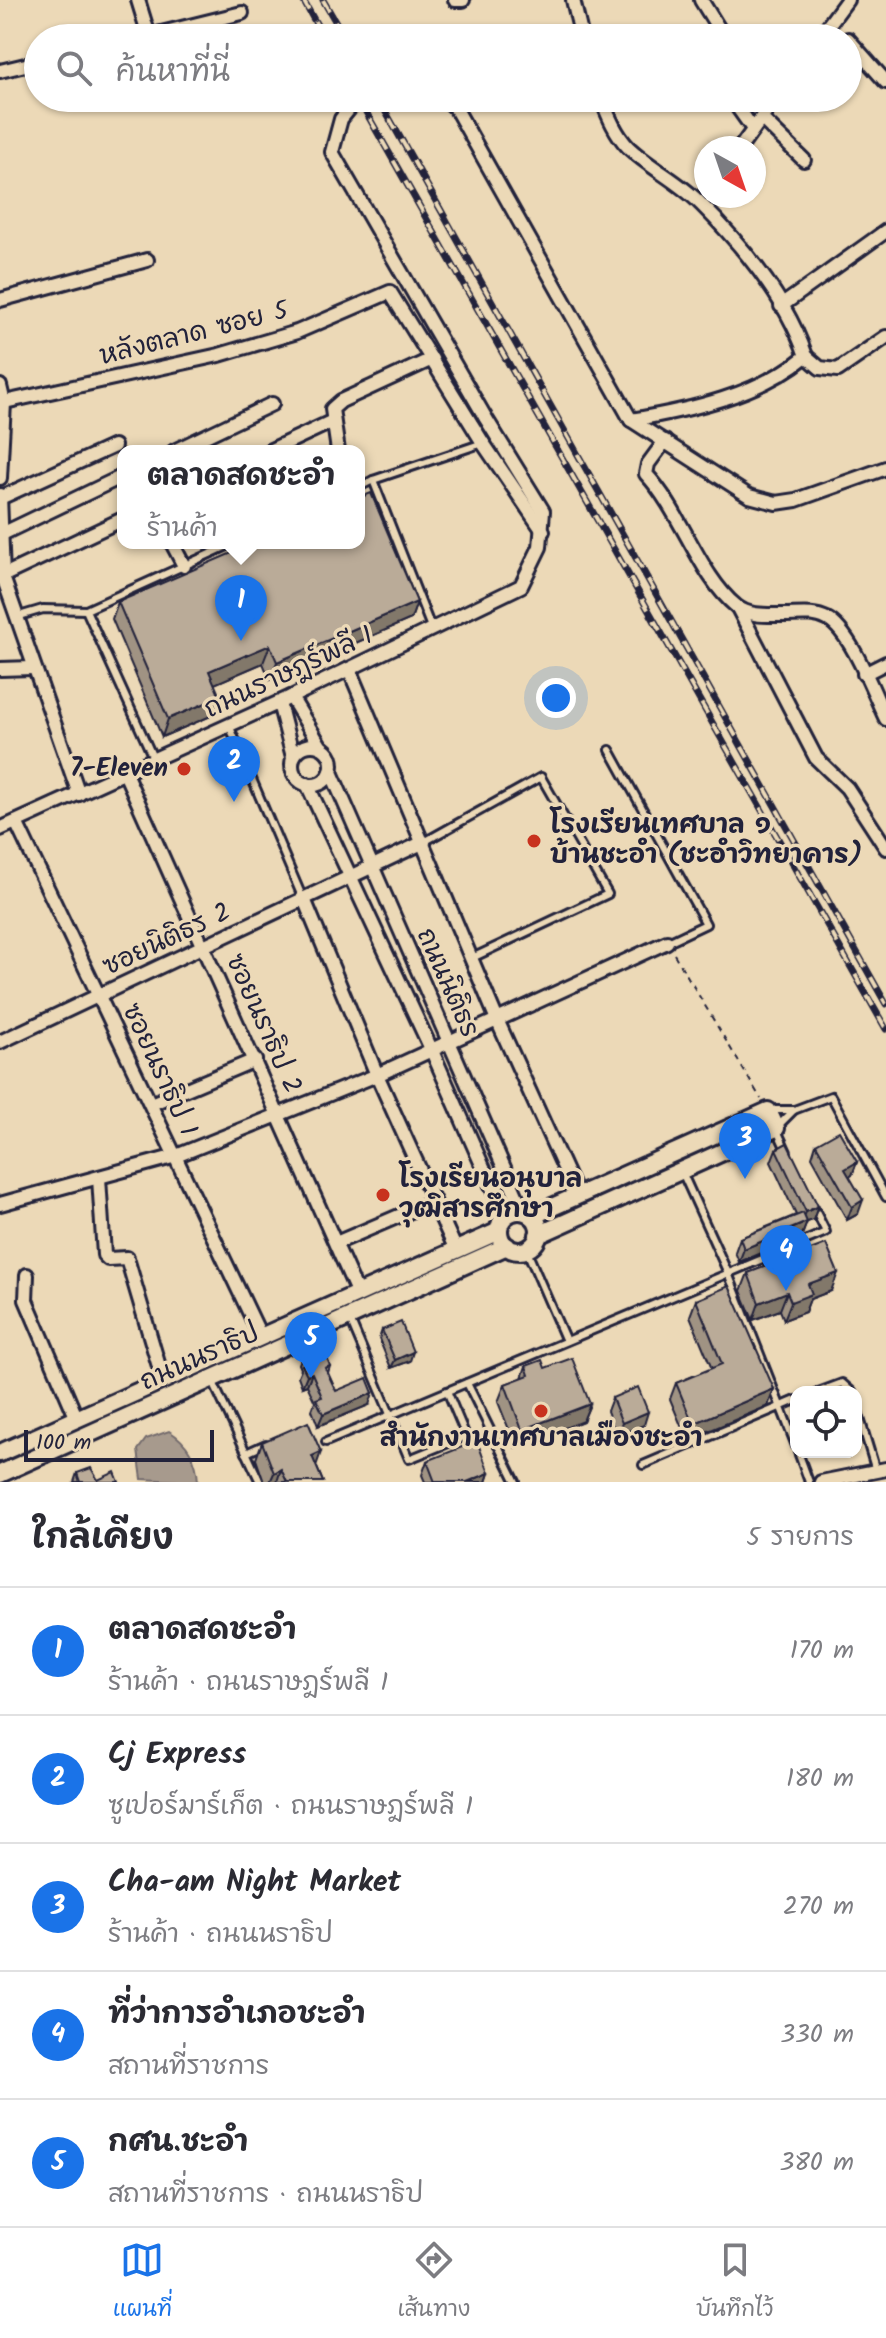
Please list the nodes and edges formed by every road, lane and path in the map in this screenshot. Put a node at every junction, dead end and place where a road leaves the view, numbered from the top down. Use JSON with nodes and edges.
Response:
{"nodes":[{"id":1,"x":138,"y":0,"type":"edge"},
{"id":2,"x":455,"y":0,"type":"edge"},
{"id":3,"x":463,"y":0,"type":"edge"},
{"id":4,"x":573,"y":0,"type":"edge"},
{"id":5,"x":701,"y":0,"type":"edge"},
{"id":6,"x":847,"y":0,"type":"edge"},
{"id":7,"x":242,"y":13,"type":"dead end"},
{"id":8,"x":832,"y":20,"type":"junction"},
{"id":9,"x":143,"y":24,"type":"edge"},
{"id":10,"x":198,"y":24,"type":"edge"},
{"id":11,"x":579,"y":24,"type":"edge"},
{"id":12,"x":716,"y":24,"type":"edge"},
{"id":13,"x":829,"y":24,"type":"edge"},
{"id":14,"x":835,"y":24,"type":"edge"},
{"id":15,"x":862,"y":55,"type":"edge"},
{"id":16,"x":24,"y":65,"type":"edge"},
{"id":17,"x":0,"y":71,"type":"edge"},
{"id":18,"x":886,"y":82,"type":"edge"},
{"id":19,"x":347,"y":112,"type":"edge"},
{"id":20,"x":458,"y":112,"type":"edge"},
{"id":21,"x":607,"y":112,"type":"edge"},
{"id":22,"x":741,"y":112,"type":"edge"},
{"id":23,"x":766,"y":112,"type":"edge"},
{"id":24,"x":761,"y":118,"type":"junction"},
{"id":25,"x":753,"y":129,"type":"junction"},
{"id":26,"x":748,"y":136,"type":"edge"},
{"id":27,"x":804,"y":160,"type":"dead end"},
{"id":28,"x":694,"y":192,"type":"edge"},
{"id":29,"x":711,"y":208,"type":"edge"},
{"id":30,"x":886,"y":231,"type":"edge"},
{"id":31,"x":147,"y":260,"type":"dead end"},
{"id":32,"x":0,"y":300,"type":"edge"},
{"id":33,"x":781,"y":306,"type":"junction"},
{"id":34,"x":886,"y":337,"type":"edge"},
{"id":35,"x":806,"y":356,"type":"junction"},
{"id":36,"x":432,"y":359,"type":"junction"},
{"id":37,"x":0,"y":386,"type":"edge"},
{"id":38,"x":2,"y":403,"type":"edge"},
{"id":39,"x":272,"y":404,"type":"dead end"},
{"id":40,"x":631,"y":420,"type":"junction"},
{"id":41,"x":331,"y":422,"type":"junction"},
{"id":42,"x":665,"y":441,"type":"junction"},
{"id":43,"x":483,"y":443,"type":"junction"},
{"id":44,"x":187,"y":445,"type":"edge"},
{"id":45,"x":282,"y":445,"type":"edge"},
{"id":46,"x":337,"y":445,"type":"edge"},
{"id":47,"x":114,"y":446,"type":"dead end"},
{"id":48,"x":886,"y":468,"type":"edge"},
{"id":49,"x":0,"y":478,"type":"edge"},
{"id":50,"x":117,"y":479,"type":"edge"},
{"id":51,"x":373,"y":480,"type":"junction"},
{"id":52,"x":365,"y":484,"type":"edge"},
{"id":53,"x":0,"y":496,"type":"edge"},
{"id":54,"x":117,"y":522,"type":"edge"},
{"id":55,"x":543,"y":531,"type":"junction"},
{"id":56,"x":2,"y":534,"type":"edge"},
{"id":57,"x":175,"y":549,"type":"edge"},
{"id":58,"x":221,"y":549,"type":"edge"},
{"id":59,"x":184,"y":566,"type":"junction"},
{"id":60,"x":2,"y":577,"type":"edge"},
{"id":61,"x":738,"y":608,"type":"junction"},
{"id":62,"x":86,"y":610,"type":"junction"},
{"id":63,"x":16,"y":617,"type":"junction"},
{"id":64,"x":432,"y":630,"type":"junction"},
{"id":65,"x":886,"y":663,"type":"edge"},
{"id":66,"x":32,"y":668,"type":"junction"},
{"id":67,"x":0,"y":669,"type":"edge"},
{"id":68,"x":349,"y":669,"type":"junction"},
{"id":69,"x":864,"y":674,"type":"junction"},
{"id":70,"x":285,"y":700,"type":"junction"},
{"id":71,"x":886,"y":719,"type":"edge"},
{"id":72,"x":229,"y":725,"type":"junction"},
{"id":73,"x":321,"y":747,"type":"junction"},
{"id":74,"x":610,"y":750,"type":"dead end"},
{"id":75,"x":293,"y":757,"type":"junction"},
{"id":76,"x":154,"y":760,"type":"junction"},
{"id":77,"x":331,"y":772,"type":"junction"},
{"id":78,"x":125,"y":773,"type":"junction"},
{"id":79,"x":307,"y":784,"type":"junction"},
{"id":80,"x":79,"y":794,"type":"junction"},
{"id":81,"x":16,"y":822,"type":"junction"},
{"id":82,"x":0,"y":829,"type":"edge"},
{"id":83,"x":424,"y":842,"type":"junction"},
{"id":84,"x":886,"y":849,"type":"edge"},
{"id":85,"x":371,"y":865,"type":"junction"},
{"id":86,"x":351,"y":875,"type":"junction"},
{"id":87,"x":304,"y":899,"type":"junction"},
{"id":88,"x":667,"y":942,"type":"junction"},
{"id":89,"x":205,"y":946,"type":"junction"},
{"id":90,"x":472,"y":958,"type":"junction"},
{"id":91,"x":99,"y":996,"type":"junction"},
{"id":92,"x":498,"y":1022,"type":"junction"},
{"id":93,"x":0,"y":1042,"type":"edge"},
{"id":94,"x":449,"y":1044,"type":"junction"},
{"id":95,"x":432,"y":1051,"type":"junction"},
{"id":96,"x":255,"y":1060,"type":"junction"},
{"id":97,"x":377,"y":1075,"type":"junction"},
{"id":98,"x":151,"y":1104,"type":"junction"},
{"id":99,"x":794,"y":1110,"type":"junction"},
{"id":100,"x":768,"y":1111,"type":"junction"},
{"id":101,"x":279,"y":1115,"type":"junction"},
{"id":102,"x":776,"y":1128,"type":"junction"},
{"id":103,"x":674,"y":1152,"type":"junction"},
{"id":104,"x":788,"y":1154,"type":"edge"},
{"id":105,"x":176,"y":1156,"type":"junction"},
{"id":106,"x":682,"y":1172,"type":"junction"},
{"id":107,"x":99,"y":1178,"type":"junction"},
{"id":108,"x":807,"y":1193,"type":"edge"},
{"id":109,"x":577,"y":1196,"type":"junction"},
{"id":110,"x":886,"y":1197,"type":"edge"},
{"id":111,"x":434,"y":1201,"type":"junction"},
{"id":112,"x":0,"y":1204,"type":"edge"},
{"id":113,"x":528,"y":1214,"type":"junction"},
{"id":114,"x":502,"y":1224,"type":"junction"},
{"id":115,"x":538,"y":1235,"type":"junction"},
{"id":116,"x":336,"y":1243,"type":"junction"},
{"id":117,"x":507,"y":1246,"type":"junction"},
{"id":118,"x":526,"y":1249,"type":"junction"},
{"id":119,"x":456,"y":1250,"type":"junction"},
{"id":120,"x":728,"y":1273,"type":"junction"},
{"id":121,"x":27,"y":1275,"type":"dead end"},
{"id":122,"x":358,"y":1294,"type":"junction"},
{"id":123,"x":341,"y":1301,"type":"junction"},
{"id":124,"x":349,"y":1317,"type":"junction"},
{"id":125,"x":261,"y":1337,"type":"junction"},
{"id":126,"x":566,"y":1341,"type":"junction"},
{"id":127,"x":232,"y":1350,"type":"junction"},
{"id":128,"x":239,"y":1367,"type":"junction"},
{"id":129,"x":211,"y":1379,"type":"junction"},
{"id":130,"x":163,"y":1380,"type":"junction"},
{"id":131,"x":467,"y":1383,"type":"junction"},
{"id":132,"x":447,"y":1391,"type":"junction"},
{"id":133,"x":790,"y":1402,"type":"edge"},
{"id":134,"x":781,"y":1406,"type":"junction"},
{"id":135,"x":390,"y":1415,"type":"junction"},
{"id":136,"x":77,"y":1419,"type":"junction"},
{"id":137,"x":862,"y":1421,"type":"edge"},
{"id":138,"x":790,"y":1430,"type":"edge"},
{"id":139,"x":271,"y":1442,"type":"edge"},
{"id":140,"x":326,"y":1442,"type":"dead end"},
{"id":141,"x":0,"y":1453,"type":"edge"},
{"id":142,"x":246,"y":1453,"type":"junction"},
{"id":143,"x":800,"y":1458,"type":"edge"},
{"id":144,"x":643,"y":1465,"type":"dead end"},
{"id":145,"x":881,"y":1470,"type":"edge"},
{"id":146,"x":0,"y":1474,"type":"edge"},
{"id":147,"x":4,"y":1482,"type":"edge"},
{"id":148,"x":260,"y":1482,"type":"edge"},
{"id":149,"x":516,"y":1482,"type":"edge"},
{"id":150,"x":809,"y":1482,"type":"edge"},
{"id":151,"x":821,"y":1482,"type":"edge"}],
"edges":[{"from":1,"to":9,"type":"street"},
{"from":2,"to":3,"type":"street"},
{"from":4,"to":11,"type":"street"},
{"from":5,"to":12,"type":"street"},
{"from":6,"to":8,"type":"street"},
{"from":7,"to":10,"type":"street"},
{"from":8,"to":13,"type":"street"},
{"from":8,"to":14,"type":"street"},
{"from":15,"to":18,"type":"street"},
{"from":16,"to":17,"type":"street"},
{"from":19,"to":55,"type":"street","name":"ถนนราษฎร์พลี 1","bridge":true},
{"from":20,"to":40,"type":"street"},
{"from":21,"to":28,"type":"street"},
{"from":22,"to":25,"type":"street"},
{"from":23,"to":24,"type":"street"},
{"from":24,"to":25,"type":"street"},
{"from":24,"to":27,"type":"street"},
{"from":25,"to":26,"type":"street"},
{"from":29,"to":33,"type":"street"},
{"from":30,"to":33,"type":"street"},
{"from":31,"to":32,"type":"street"},
{"from":33,"to":35,"type":"street"},
{"from":34,"to":35,"type":"street"},
{"from":35,"to":40,"type":"street"},
{"from":36,"to":38,"type":"street","name":"หลังตลาด ซอย 5"},
{"from":36,"to":41,"type":"street"},
{"from":36,"to":43,"type":"street"},
{"from":37,"to":38,"type":"street"},
{"from":38,"to":49,"type":"street"},
{"from":39,"to":44,"type":"street"},
{"from":40,"to":42,"type":"street"},
{"from":41,"to":45,"type":"street"},
{"from":41,"to":46,"type":"street"},
{"from":42,"to":48,"type":"street"},
{"from":42,"to":61,"type":"street"},
{"from":43,"to":51,"type":"lane"},
{"from":43,"to":55,"type":"street"},
{"from":47,"to":53,"type":"street"},
{"from":50,"to":56,"type":"street"},
{"from":51,"to":52,"type":"lane"},
{"from":51,"to":64,"type":"lane"},
{"from":53,"to":56,"type":"street"},
{"from":54,"to":60,"type":"street"},
{"from":55,"to":64,"type":"street","name":"ถนนราษฎร์พลี 1"},
{"from":56,"to":60,"type":"street"},
{"from":57,"to":59,"type":"street"},
{"from":58,"to":59,"type":"lane"},
{"from":59,"to":62,"type":"lane"},
{"from":60,"to":63,"type":"street"},
{"from":61,"to":69,"type":"street"},
{"from":61,"to":84,"type":"street"},
{"from":62,"to":63,"type":"lane"},
{"from":62,"to":76,"type":"lane"},
{"from":63,"to":66,"type":"street"},
{"from":64,"to":68,"type":"street","name":"ถนนราษฎร์พลี 1"},
{"from":65,"to":69,"type":"street"},
{"from":66,"to":67,"type":"street"},
{"from":66,"to":80,"type":"street"},
{"from":68,"to":70,"type":"street","name":"ถนนราษฎร์พลี 1"},
{"from":68,"to":83,"type":"street"},
{"from":69,"to":71,"type":"street"},
{"from":70,"to":72,"type":"street","name":"ถนนราษฎร์พลี 1"},
{"from":70,"to":73,"type":"street"},
{"from":70,"to":75,"type":"street"},
{"from":72,"to":76,"type":"street","name":"ถนนราษฎร์พลี 1"},
{"from":72,"to":87,"type":"lane"},
{"from":73,"to":75,"type":"street"},
{"from":73,"to":77,"type":"street"},
{"from":74,"to":88,"type":"lane"},
{"from":75,"to":79,"type":"street"},
{"from":76,"to":78,"type":"street","name":"ถนนราษฎร์พลี 1"},
{"from":77,"to":79,"type":"street"},
{"from":77,"to":85,"type":"street","name":"ถนนนิติธร"},
{"from":78,"to":80,"type":"street","name":"ถนนราษฎร์พลี 1"},
{"from":78,"to":89,"type":"street","name":"ซอยนราธิป 2"},
{"from":79,"to":86,"type":"street","name":"ถนนนิติธร"},
{"from":80,"to":81,"type":"street","name":"ถนนราษฎร์พลี 1"},
{"from":81,"to":82,"type":"street","name":"ถนนราษฎร์พลี 1"},
{"from":81,"to":91,"type":"street","name":"ซอยนราธิป 1"},
{"from":83,"to":85,"type":"street","name":"ซอยนิติธร 2"},
{"from":83,"to":90,"type":"street"},
{"from":83,"to":90,"type":"lane"},
{"from":85,"to":86,"type":"street","name":"ซอยนิติธร 2"},
{"from":85,"to":94,"type":"street","name":"ถนนนิติธร"},
{"from":86,"to":87,"type":"street","name":"ซอยนิติธร 2"},
{"from":86,"to":95,"type":"street","name":"ถนนนิติธร"},
{"from":87,"to":89,"type":"street","name":"ซอยนิติธร 2"},
{"from":87,"to":97,"type":"street"},
{"from":88,"to":92,"type":"street"},
{"from":88,"to":100,"type":"path"},
{"from":89,"to":91,"type":"street","name":"ซอยนิติธร 2"},
{"from":89,"to":96,"type":"street","name":"ซอยนราธิป 2"},
{"from":90,"to":92,"type":"street"},
{"from":91,"to":93,"type":"street","name":"ซอยนิติธร 2"},
{"from":91,"to":98,"type":"street","name":"ซอยนราธิป 1"},
{"from":92,"to":94,"type":"street"},
{"from":92,"to":109,"type":"street"},
{"from":94,"to":95,"type":"street"},
{"from":94,"to":113,"type":"street","name":"ถนนนิติธร"},
{"from":95,"to":97,"type":"street"},
{"from":95,"to":114,"type":"street","name":"ถนนนิติธร"},
{"from":96,"to":98,"type":"street"},
{"from":96,"to":101,"type":"street","name":"ซอยนราธิป 2"},
{"from":97,"to":101,"type":"street"},
{"from":97,"to":111,"type":"street"},
{"from":98,"to":105,"type":"street","name":"ซอยนราธิป 1"},
{"from":99,"to":100,"type":"lane"},
{"from":99,"to":102,"type":"lane"},
{"from":99,"to":110,"type":"lane"},
{"from":100,"to":102,"type":"street"},
{"from":100,"to":103,"type":"street"},
{"from":101,"to":105,"type":"street"},
{"from":101,"to":116,"type":"street","name":"ซอยนราธิป 2"},
{"from":102,"to":104,"type":"lane"},
{"from":102,"to":106,"type":"street"},
{"from":103,"to":106,"type":"street"},
{"from":103,"to":109,"type":"street"},
{"from":105,"to":107,"type":"street"},
{"from":105,"to":125,"type":"street","name":"ซอยนราธิป 1"},
{"from":106,"to":115,"type":"street"},
{"from":106,"to":120,"type":"lane"},
{"from":107,"to":112,"type":"street"},
{"from":107,"to":130,"type":"street"},
{"from":108,"to":120,"type":"lane"},
{"from":109,"to":113,"type":"street"},
{"from":111,"to":116,"type":"street"},
{"from":111,"to":119,"type":"street"},
{"from":113,"to":114,"type":"street","name":"ถนนนราธิป"},
{"from":113,"to":115,"type":"street"},
{"from":114,"to":117,"type":"street"},
{"from":114,"to":119,"type":"street","name":"ถนนนราธิป"},
{"from":115,"to":118,"type":"street"},
{"from":116,"to":122,"type":"street","name":"ซอยนราธิป 2"},
{"from":117,"to":118,"type":"street"},
{"from":117,"to":124,"type":"street","name":"ถนนนราธิป"},
{"from":118,"to":126,"type":"lane"},
{"from":119,"to":122,"type":"street","name":"ถนนนราธิป"},
{"from":120,"to":126,"type":"lane"},
{"from":120,"to":134,"type":"lane"},
{"from":121,"to":136,"type":"street"},
{"from":122,"to":123,"type":"street","name":"ถนนนราธิป"},
{"from":123,"to":124,"type":"street"},
{"from":123,"to":125,"type":"street","name":"ถนนนราธิป"},
{"from":124,"to":128,"type":"street","name":"ถนนนราธิป"},
{"from":124,"to":135,"type":"lane"},
{"from":125,"to":127,"type":"street","name":"ถนนนราธิป"},
{"from":126,"to":131,"type":"lane"},
{"from":127,"to":128,"type":"street"},
{"from":127,"to":130,"type":"street","name":"ถนนนราธิป"},
{"from":128,"to":129,"type":"street","name":"ถนนนราธิป"},
{"from":129,"to":142,"type":"lane"},
{"from":129,"to":146,"type":"street","name":"ถนนนราธิป"},
{"from":130,"to":136,"type":"street","name":"ถนนนราธิป"},
{"from":131,"to":132,"type":"lane"},
{"from":131,"to":149,"type":"lane"},
{"from":132,"to":135,"type":"lane"},
{"from":132,"to":135,"type":"lane"},
{"from":133,"to":134,"type":"lane"},
{"from":134,"to":138,"type":"lane"},
{"from":134,"to":144,"type":"lane"},
{"from":135,"to":140,"type":"lane"},
{"from":136,"to":141,"type":"street","name":"ถนนนราธิป"},
{"from":137,"to":145,"type":"lane"},
{"from":139,"to":142,"type":"lane"},
{"from":142,"to":148,"type":"lane"},
{"from":143,"to":150,"type":"lane"},
{"from":145,"to":151,"type":"street"},
{"from":146,"to":147,"type":"street"}]}
